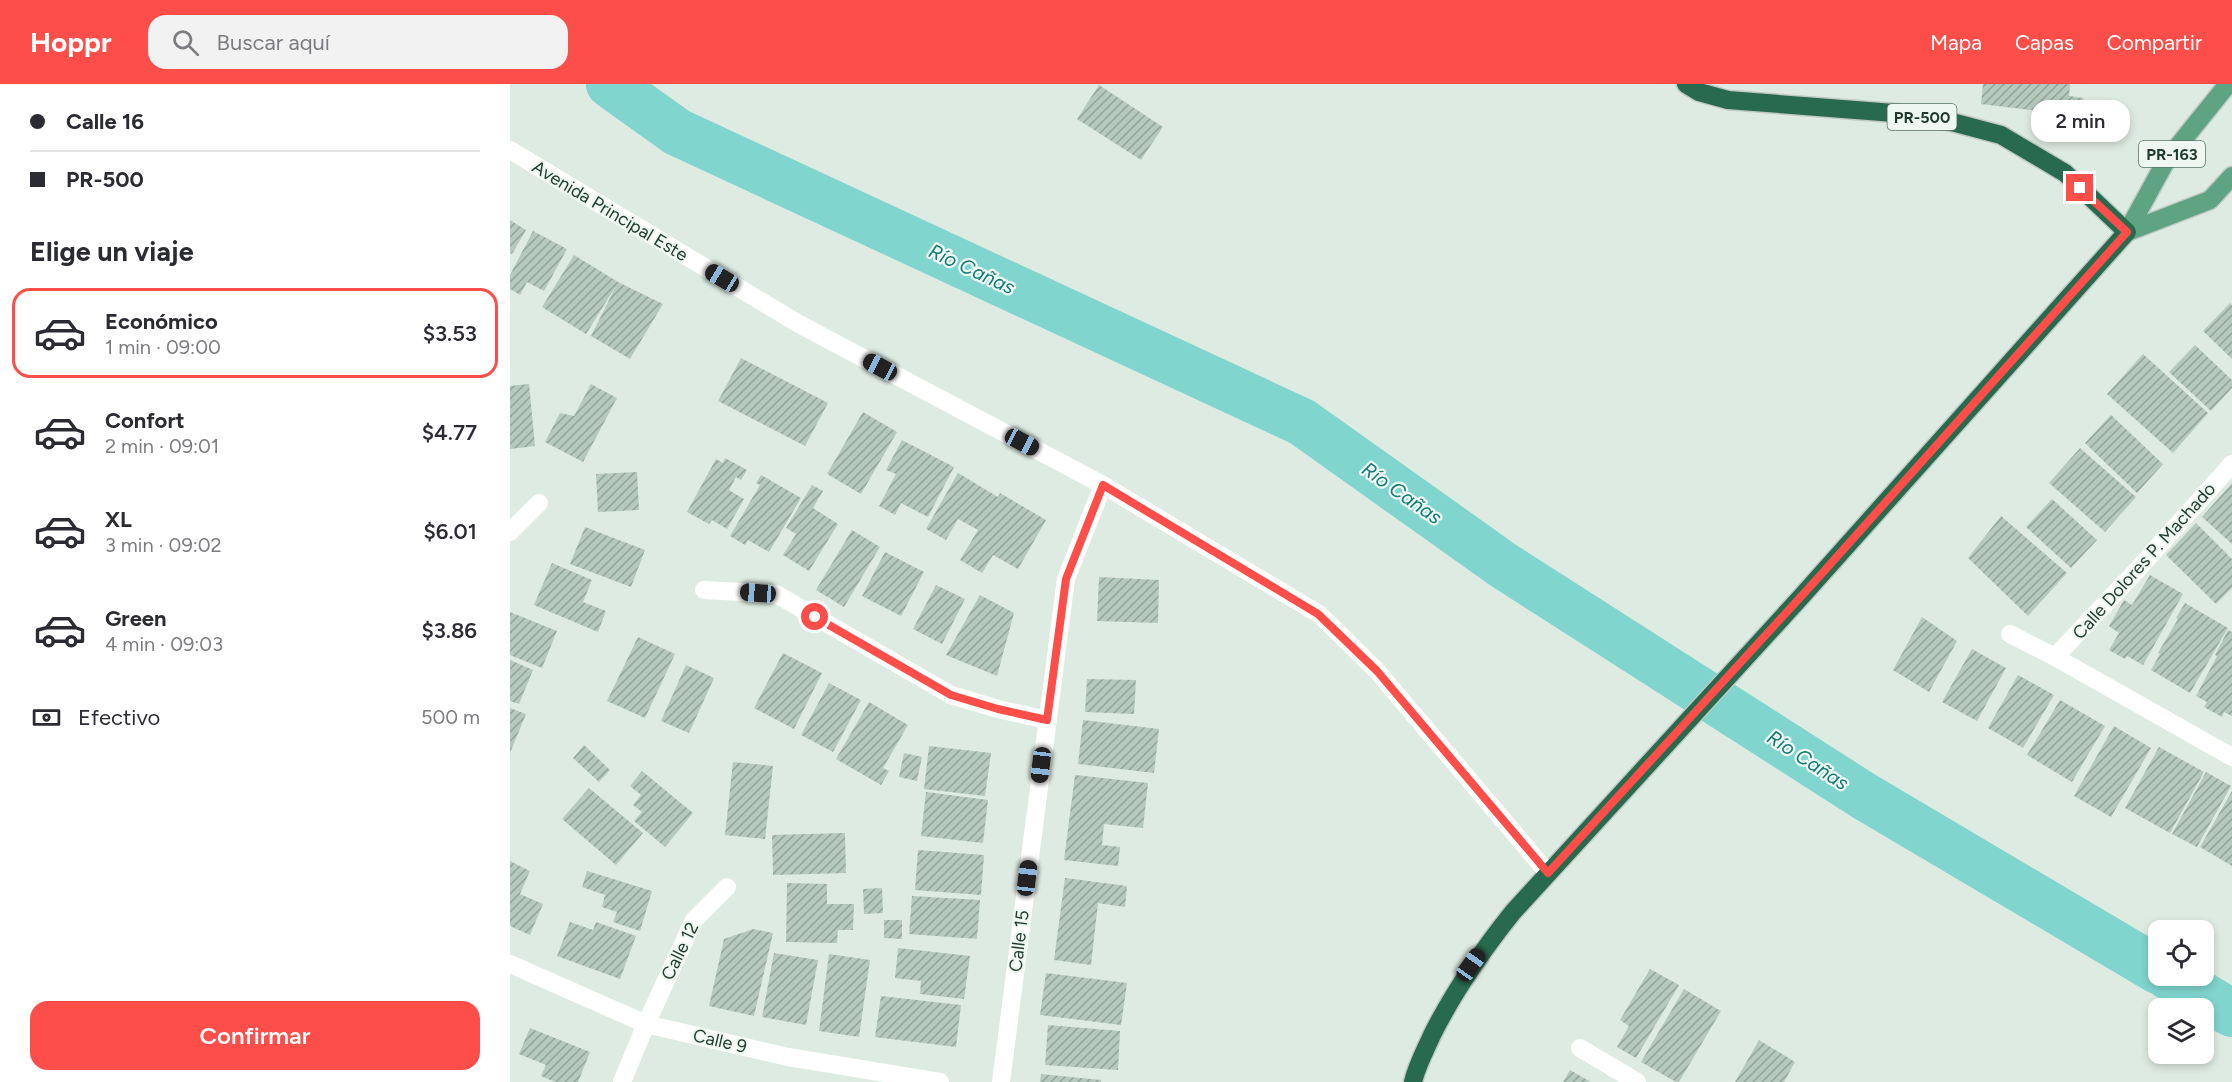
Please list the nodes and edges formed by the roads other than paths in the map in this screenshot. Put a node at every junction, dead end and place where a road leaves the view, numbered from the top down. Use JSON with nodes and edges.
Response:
{"nodes":[{"id":1,"x":1686,"y":84,"type":"edge"},
{"id":2,"x":2228,"y":84,"type":"edge"},
{"id":3,"x":510,"y":150,"type":"edge"},
{"id":4,"x":2232,"y":176,"type":"edge"},
{"id":5,"x":2127,"y":232,"type":"junction"},
{"id":6,"x":2232,"y":464,"type":"edge"},
{"id":7,"x":1103,"y":485,"type":"junction"},
{"id":8,"x":539,"y":503,"type":"dead end"},
{"id":9,"x":510,"y":532,"type":"edge"},
{"id":10,"x":704,"y":590,"type":"dead end"},
{"id":11,"x":2010,"y":634,"type":"dead end"},
{"id":12,"x":2055,"y":657,"type":"junction"},
{"id":13,"x":1047,"y":720,"type":"junction"},
{"id":14,"x":2232,"y":757,"type":"edge"},
{"id":15,"x":1548,"y":873,"type":"junction"},
{"id":16,"x":727,"y":887,"type":"dead end"},
{"id":17,"x":510,"y":964,"type":"edge"},
{"id":18,"x":646,"y":1024,"type":"junction"},
{"id":19,"x":1580,"y":1048,"type":"dead end"},
{"id":20,"x":622,"y":1082,"type":"edge"},
{"id":21,"x":940,"y":1082,"type":"edge"},
{"id":22,"x":1001,"y":1082,"type":"edge"},
{"id":23,"x":1413,"y":1082,"type":"edge"},
{"id":24,"x":1637,"y":1082,"type":"edge"}],
"edges":[{"from":1,"to":5,"type":"highway","name":"PR-500","number":"PR-500"},
{"from":2,"to":5,"type":"main road","number":"PR-163"},
{"from":3,"to":7,"type":"street","name":"Avenida Principal Este"},
{"from":4,"to":5,"type":"main road","number":"PR-163"},
{"from":5,"to":15,"type":"highway","number":"PR-163"},
{"from":6,"to":12,"type":"street","name":"Calle Dolores P. Machado"},
{"from":7,"to":13,"type":"street","name":"Calle 15"},
{"from":7,"to":15,"type":"street","name":"Avenida Principal Este"},
{"from":8,"to":9,"type":"street"},
{"from":10,"to":13,"type":"street"},
{"from":11,"to":12,"type":"street"},
{"from":12,"to":14,"type":"street"},
{"from":13,"to":22,"type":"street","name":"Calle 15"},
{"from":15,"to":23,"type":"highway","number":"PR-163"},
{"from":16,"to":18,"type":"street","name":"Calle 12"},
{"from":17,"to":18,"type":"street","name":"Calle 9"},
{"from":18,"to":20,"type":"street","name":"Calle 12"},
{"from":18,"to":21,"type":"street","name":"Calle 9"},
{"from":19,"to":24,"type":"street"}]}
